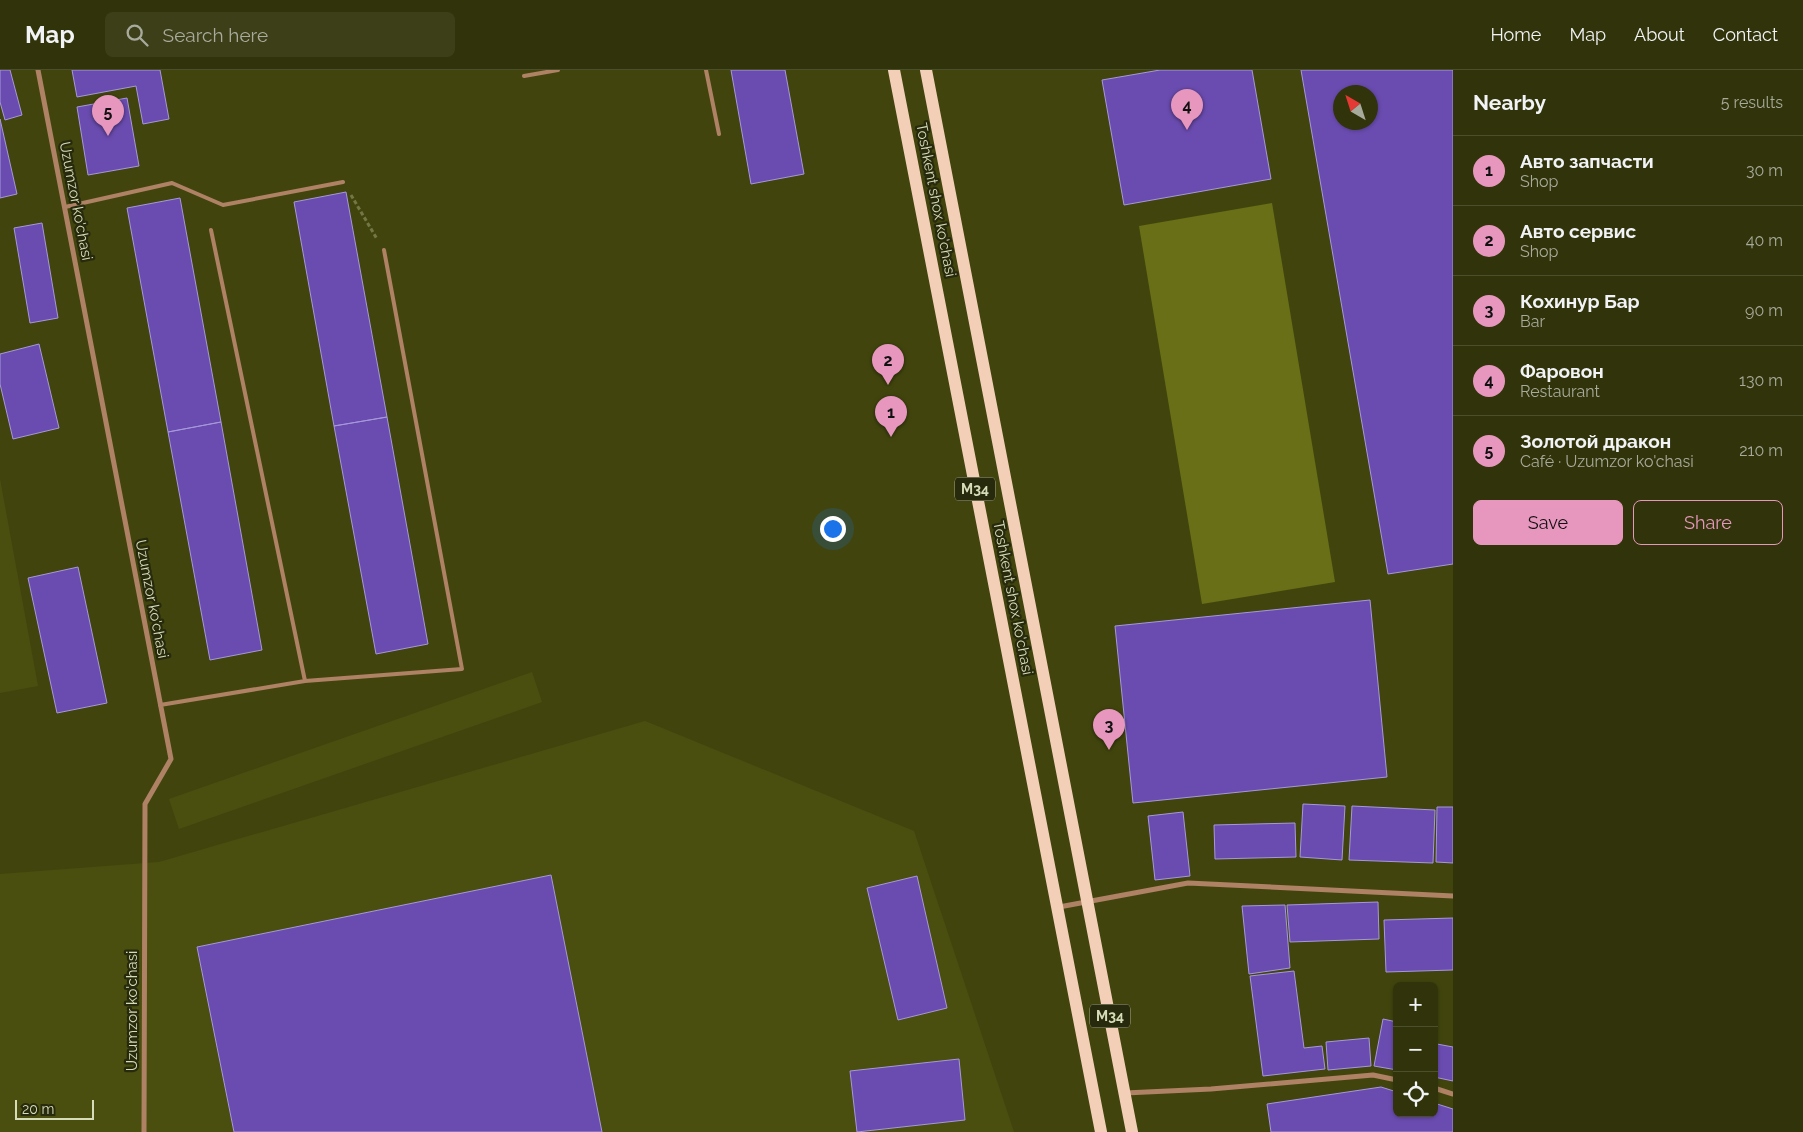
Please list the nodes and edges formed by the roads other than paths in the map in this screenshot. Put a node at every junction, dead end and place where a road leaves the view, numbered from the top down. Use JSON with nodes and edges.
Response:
{"nodes":[{"id":1,"x":38,"y":70,"type":"edge"},
{"id":2,"x":558,"y":70,"type":"edge"},
{"id":3,"x":706,"y":70,"type":"edge"},
{"id":4,"x":894,"y":70,"type":"edge"},
{"id":5,"x":926,"y":70,"type":"edge"},
{"id":6,"x":524,"y":76,"type":"dead end"},
{"id":7,"x":719,"y":134,"type":"dead end"},
{"id":8,"x":343,"y":182,"type":"road end"},
{"id":9,"x":65,"y":207,"type":"junction"},
{"id":10,"x":211,"y":230,"type":"dead end"},
{"id":11,"x":384,"y":250,"type":"road end"},
{"id":12,"x":305,"y":682,"type":"junction"},
{"id":13,"x":160,"y":706,"type":"junction"},
{"id":14,"x":1453,"y":896,"type":"edge"},
{"id":15,"x":1087,"y":901,"type":"junction"},
{"id":16,"x":1056,"y":908,"type":"junction"},
{"id":17,"x":1393,"y":1079,"type":"edge"},
{"id":18,"x":1438,"y":1089,"type":"edge"},
{"id":19,"x":1125,"y":1094,"type":"junction"},
{"id":20,"x":1453,"y":1094,"type":"edge"},
{"id":21,"x":144,"y":1132,"type":"edge"},
{"id":22,"x":1101,"y":1132,"type":"edge"},
{"id":23,"x":1132,"y":1132,"type":"edge"}],
"edges":[{"from":1,"to":9,"type":"street","name":"Uzumzor ko'chasi"},
{"from":2,"to":6,"type":"lane"},
{"from":3,"to":7,"type":"lane"},
{"from":4,"to":16,"type":"main road","name":"Toshkent shox ko'chasi","number":"M34"},
{"from":5,"to":15,"type":"main road","name":"Toshkent shox ko'chasi","number":"M34"},
{"from":8,"to":9,"type":"lane"},
{"from":9,"to":13,"type":"street","name":"Uzumzor ko'chasi"},
{"from":10,"to":12,"type":"lane"},
{"from":11,"to":12,"type":"lane"},
{"from":12,"to":13,"type":"lane"},
{"from":13,"to":21,"type":"street","name":"Uzumzor ko'chasi"},
{"from":14,"to":15,"type":"street"},
{"from":15,"to":16,"type":"street"},
{"from":15,"to":19,"type":"main road","name":"Toshkent shox ko'chasi","number":"M34"},
{"from":16,"to":22,"type":"main road","name":"Toshkent shox ko'chasi","number":"M34"},
{"from":17,"to":19,"type":"street"},
{"from":18,"to":20,"type":"street"},
{"from":19,"to":23,"type":"main road","name":"Toshkent shox ko'chasi","number":"M34"}]}
